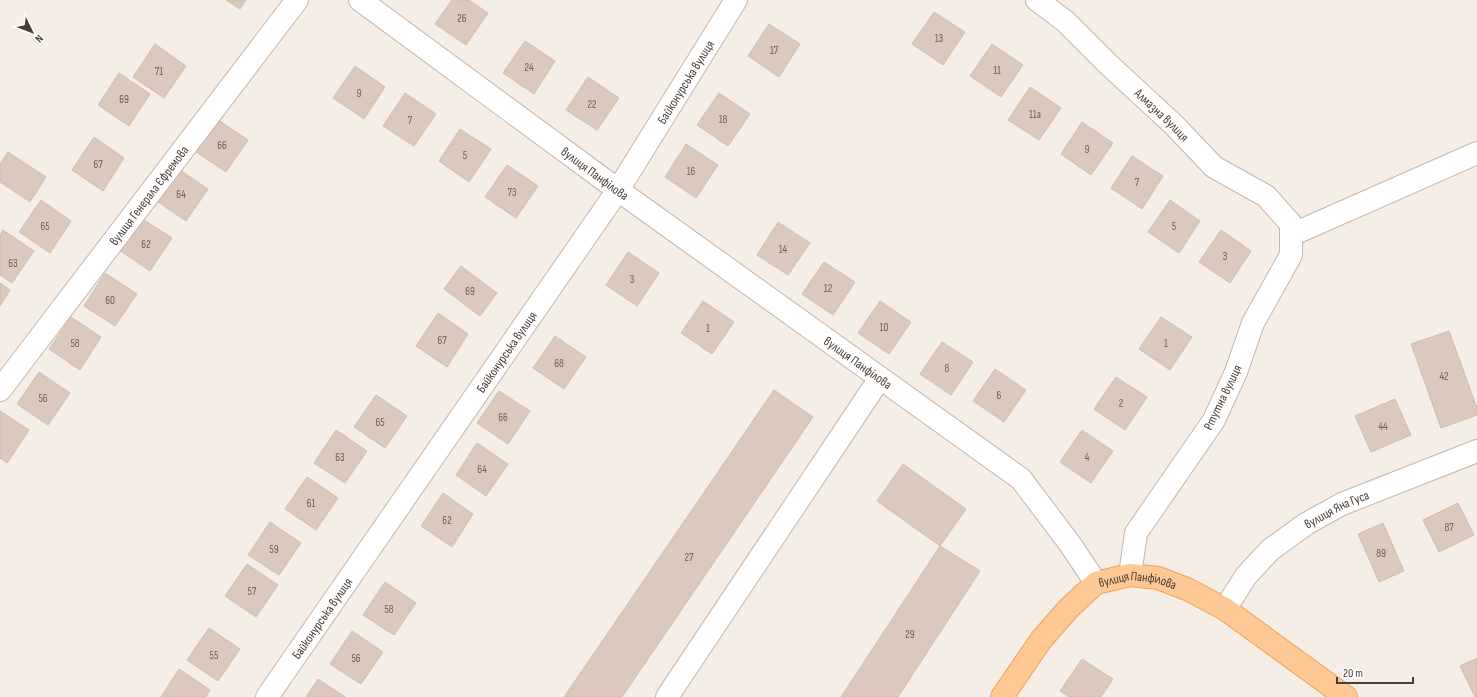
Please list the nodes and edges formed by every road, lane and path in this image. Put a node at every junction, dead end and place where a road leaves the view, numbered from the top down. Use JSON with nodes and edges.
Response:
{"nodes":[{"id":1,"x":297,"y":0,"type":"edge"},
{"id":2,"x":360,"y":0,"type":"edge"},
{"id":3,"x":736,"y":0,"type":"edge"},
{"id":4,"x":1037,"y":0,"type":"edge"},
{"id":5,"x":1477,"y":153,"type":"edge"},
{"id":6,"x":618,"y":190,"type":"junction"},
{"id":7,"x":1291,"y":229,"type":"junction"},
{"id":8,"x":880,"y":378,"type":"junction"},
{"id":9,"x":0,"y":390,"type":"edge"},
{"id":10,"x":1477,"y":451,"type":"edge"},
{"id":11,"x":1130,"y":575,"type":"junction"},
{"id":12,"x":1096,"y":583,"type":"junction"},
{"id":13,"x":1225,"y":609,"type":"junction"},
{"id":14,"x":267,"y":697,"type":"edge"},
{"id":15,"x":667,"y":697,"type":"edge"},
{"id":16,"x":1002,"y":697,"type":"edge"},
{"id":17,"x":1346,"y":697,"type":"edge"}],
"edges":[{"from":1,"to":9,"type":"street","name":"вулиця Генерала Єфремова"},
{"from":2,"to":6,"type":"street","name":"вулиця Панфілова"},
{"from":3,"to":6,"type":"street","name":"Байконурська вулиця"},
{"from":4,"to":7,"type":"street","name":"Алмазна вулиця"},
{"from":5,"to":7,"type":"street"},
{"from":6,"to":8,"type":"street","name":"вулиця Панфілова"},
{"from":6,"to":14,"type":"street","name":"Байконурська вулиця"},
{"from":7,"to":11,"type":"street","name":"Ртутна вулиця"},
{"from":8,"to":12,"type":"street","name":"вулиця Панфілова"},
{"from":8,"to":15,"type":"street"},
{"from":10,"to":13,"type":"street","name":"вулиця Яна Гуса"},
{"from":11,"to":12,"type":"main road","name":"вулиця Панфілова"},
{"from":11,"to":13,"type":"main road","name":"вулиця Панфілова"},
{"from":12,"to":16,"type":"main road"},
{"from":13,"to":17,"type":"main road","name":"вулиця Панфілова"}]}
